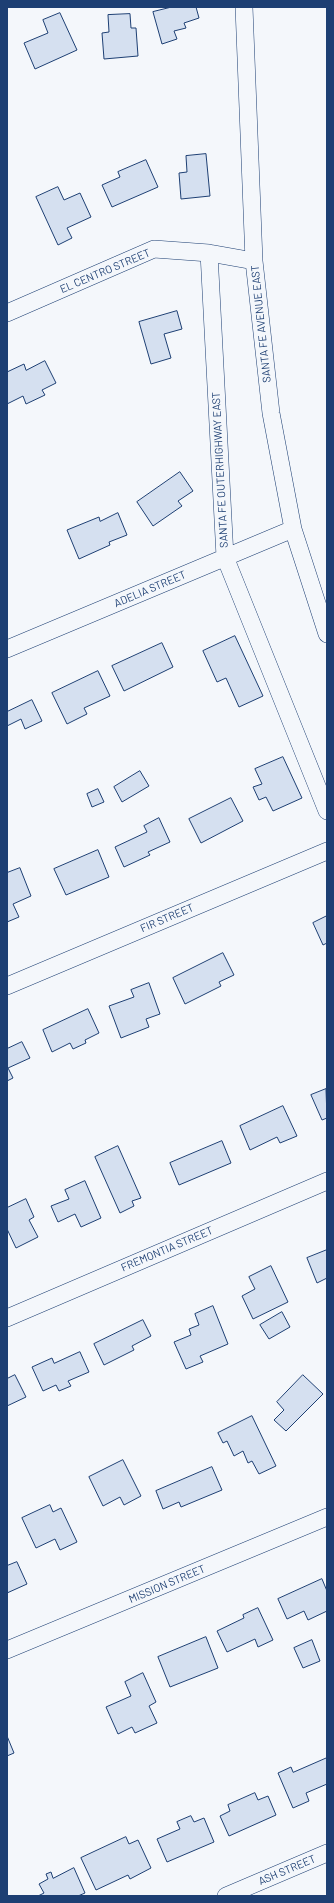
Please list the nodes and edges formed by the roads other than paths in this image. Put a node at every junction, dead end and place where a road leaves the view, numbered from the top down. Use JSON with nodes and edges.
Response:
{"nodes":[{"id":1,"x":244,"y":7,"type":"edge"},
{"id":2,"x":209,"y":253,"type":"junction"},
{"id":3,"x":254,"y":262,"type":"junction"},
{"id":4,"x":7,"y":313,"type":"edge"},
{"id":5,"x":293,"y":529,"type":"junction"},
{"id":6,"x":225,"y":557,"type":"junction"},
{"id":7,"x":327,"y":634,"type":"edge"},
{"id":8,"x":7,"y":649,"type":"edge"},
{"id":9,"x":327,"y":811,"type":"edge"},
{"id":10,"x":327,"y":851,"type":"edge"},
{"id":11,"x":7,"y":986,"type":"edge"},
{"id":12,"x":327,"y":1181,"type":"edge"},
{"id":13,"x":7,"y":1318,"type":"edge"},
{"id":14,"x":327,"y":1517,"type":"edge"},
{"id":15,"x":7,"y":1650,"type":"edge"},
{"id":16,"x":327,"y":1853,"type":"edge"},
{"id":17,"x":226,"y":1896,"type":"edge"}],
"edges":[{"from":1,"to":3,"type":"street","name":"SANTA FE AVENUE EAST"},
{"from":2,"to":3,"type":"street","name":"EL CENTRO STREET"},
{"from":2,"to":4,"type":"street","name":"EL CENTRO STREET"},
{"from":2,"to":6,"type":"street","name":"SANTA FE OUTERHIGHWAY EAST"},
{"from":3,"to":5,"type":"street","name":"SANTA FE AVENUE EAST"},
{"from":5,"to":6,"type":"street","name":"ADELIA STREET"},
{"from":5,"to":7,"type":"street","name":"SANTA FE AVENUE EAST"},
{"from":6,"to":8,"type":"street","name":"ADELIA STREET"},
{"from":6,"to":9,"type":"street","name":"SANTA FE OUTERHIGHWAY EAST"},
{"from":10,"to":11,"type":"street","name":"FIR STREET"},
{"from":12,"to":13,"type":"street","name":"FREMONTIA STREET"},
{"from":14,"to":15,"type":"street","name":"MISSION STREET"},
{"from":16,"to":17,"type":"street","name":"ASH STREET"}]}
